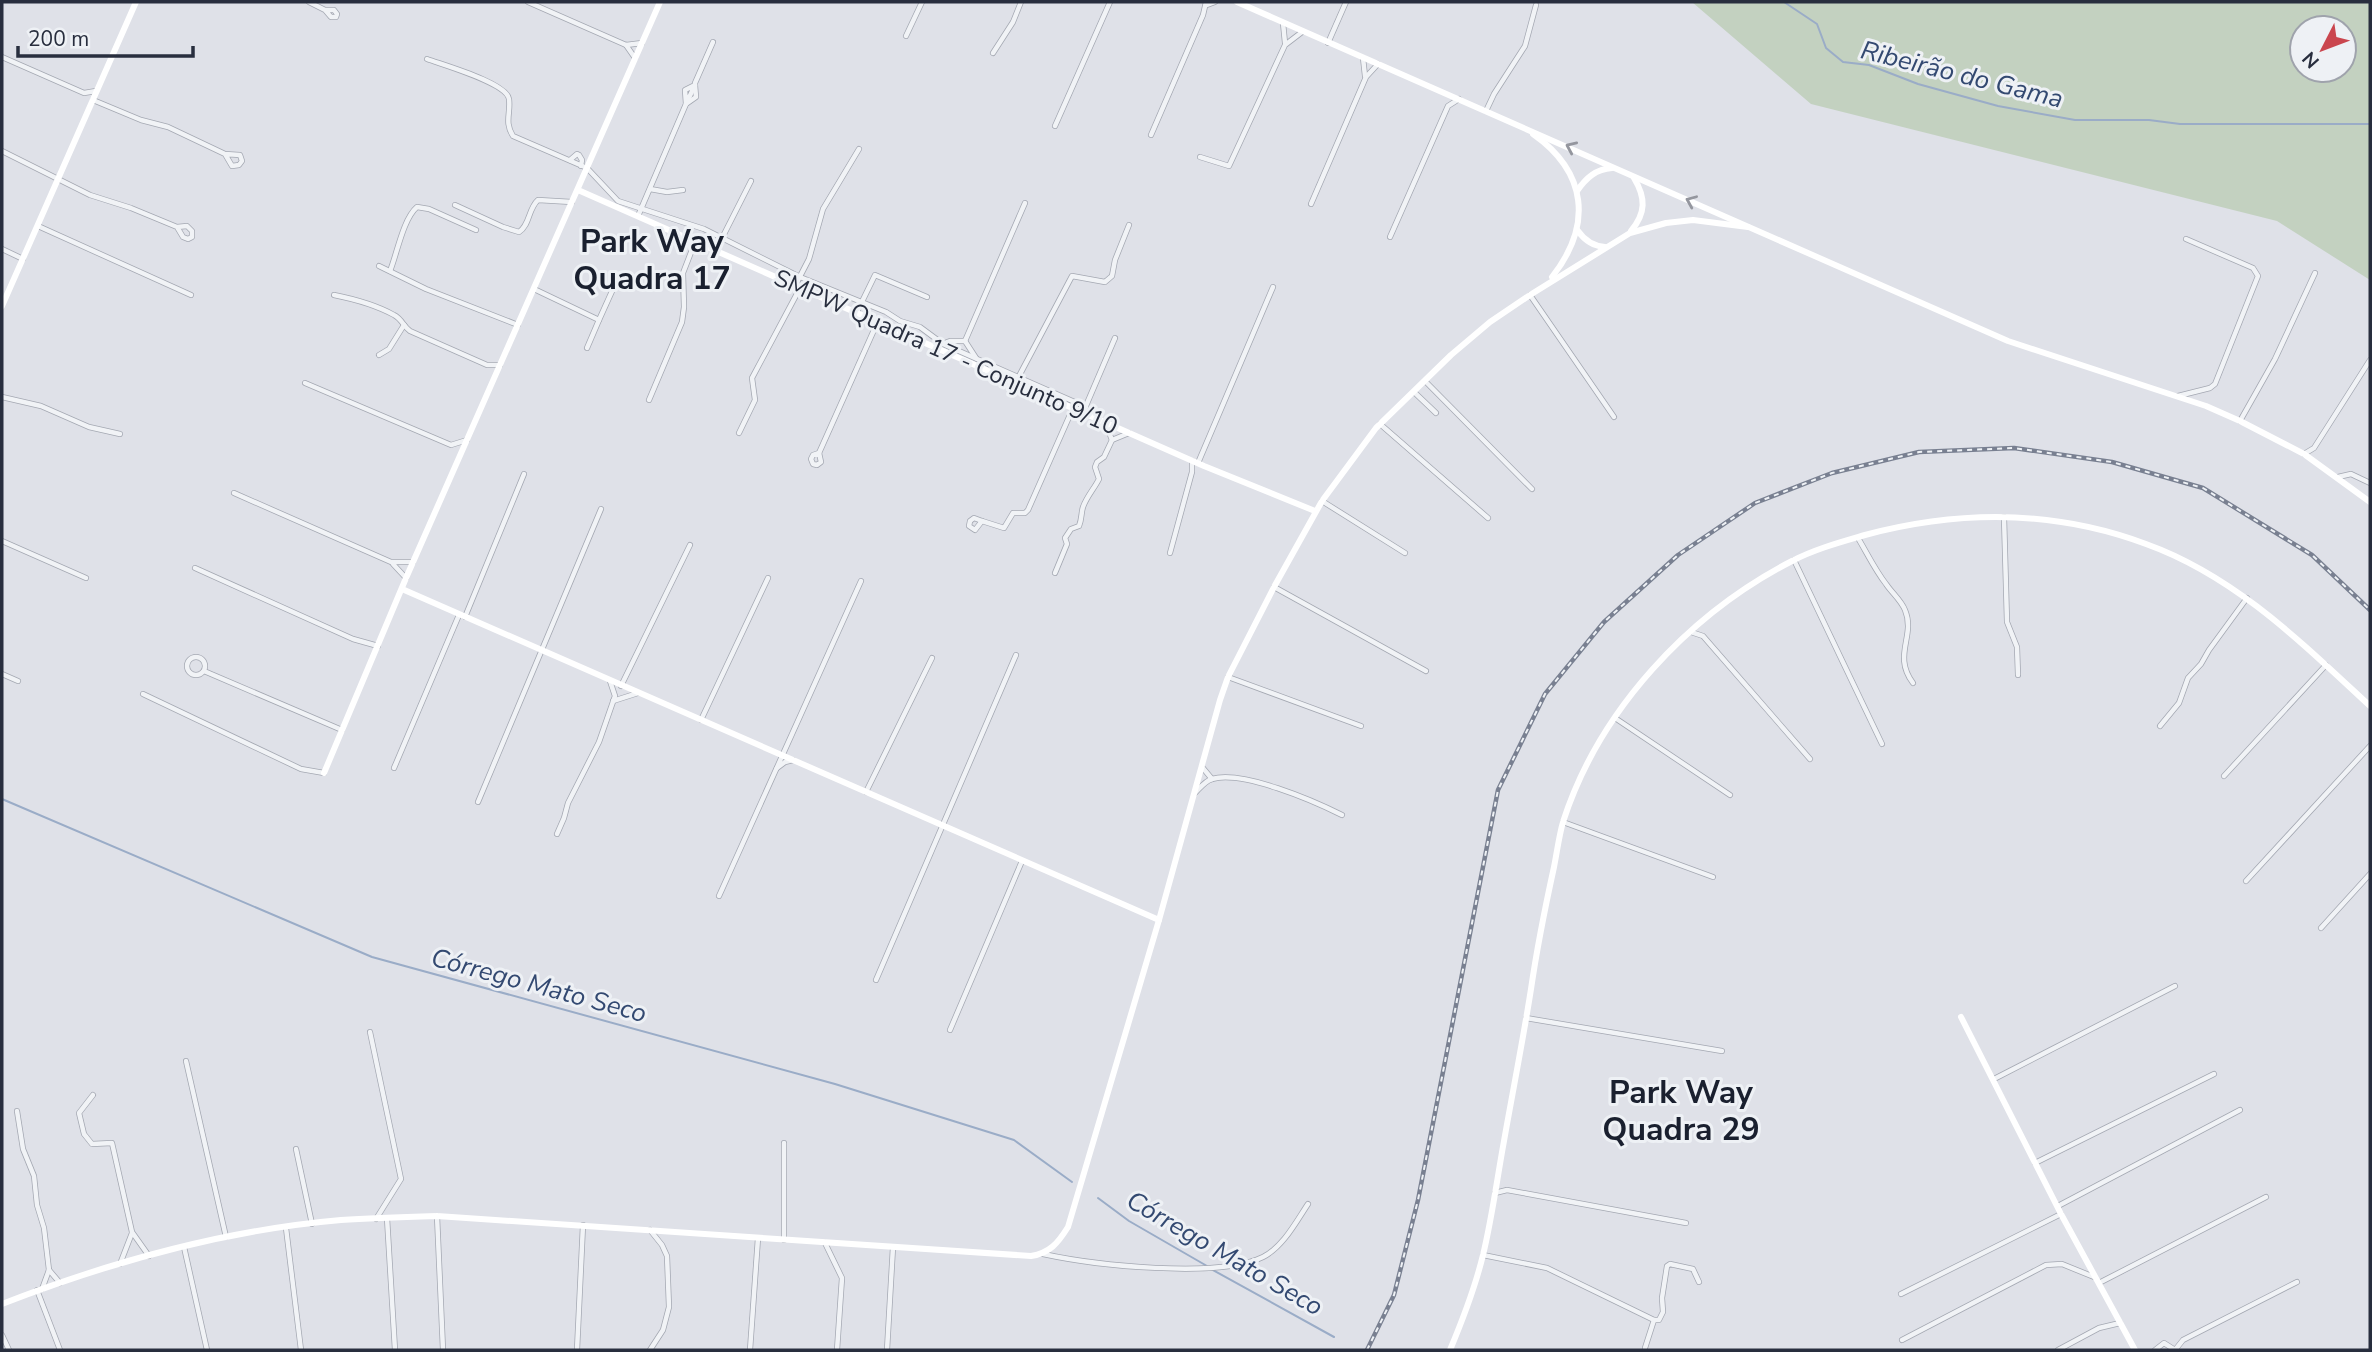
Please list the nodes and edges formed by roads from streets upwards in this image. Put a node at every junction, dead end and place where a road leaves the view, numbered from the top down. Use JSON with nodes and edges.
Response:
{"nodes":[{"id":1,"x":136,"y":2,"type":"edge"},
{"id":2,"x":309,"y":2,"type":"edge"},
{"id":3,"x":528,"y":2,"type":"edge"},
{"id":4,"x":660,"y":2,"type":"edge"},
{"id":5,"x":922,"y":2,"type":"edge"},
{"id":6,"x":1021,"y":2,"type":"edge"},
{"id":7,"x":1110,"y":2,"type":"edge"},
{"id":8,"x":1215,"y":2,"type":"edge"},
{"id":9,"x":1346,"y":2,"type":"edge"},
{"id":10,"x":1207,"y":3,"type":"edge"},
{"id":11,"x":1242,"y":3,"type":"edge"},
{"id":12,"x":1536,"y":5,"type":"dead end"},
{"id":13,"x":325,"y":10,"type":"dead end"},
{"id":14,"x":1283,"y":23,"type":"junction"},
{"id":15,"x":1302,"y":32,"type":"junction"},
{"id":16,"x":906,"y":36,"type":"dead end"},
{"id":17,"x":713,"y":42,"type":"dead end"},
{"id":18,"x":642,"y":43,"type":"junction"},
{"id":19,"x":1328,"y":43,"type":"junction"},
{"id":20,"x":626,"y":45,"type":"junction"},
{"id":21,"x":1285,"y":45,"type":"junction"},
{"id":22,"x":993,"y":53,"type":"dead end"},
{"id":23,"x":2,"y":57,"type":"edge"},
{"id":24,"x":635,"y":58,"type":"junction"},
{"id":25,"x":1363,"y":58,"type":"junction"},
{"id":26,"x":427,"y":59,"type":"dead end"},
{"id":27,"x":1377,"y":64,"type":"junction"},
{"id":28,"x":1366,"y":77,"type":"junction"},
{"id":29,"x":695,"y":85,"type":"junction"},
{"id":30,"x":97,"y":91,"type":"junction"},
{"id":31,"x":84,"y":93,"type":"junction"},
{"id":32,"x":1445,"y":93,"type":"junction"},
{"id":33,"x":1459,"y":99,"type":"junction"},
{"id":34,"x":91,"y":103,"type":"junction"},
{"id":35,"x":686,"y":104,"type":"junction"},
{"id":36,"x":1448,"y":106,"type":"junction"},
{"id":37,"x":1486,"y":111,"type":"junction"},
{"id":38,"x":1055,"y":126,"type":"dead end"},
{"id":39,"x":1525,"y":128,"type":"junction"},
{"id":40,"x":1151,"y":135,"type":"dead end"},
{"id":41,"x":859,"y":149,"type":"dead end"},
{"id":42,"x":2,"y":151,"type":"edge"},
{"id":43,"x":225,"y":154,"type":"dead end"},
{"id":44,"x":1200,"y":157,"type":"dead end"},
{"id":45,"x":570,"y":160,"type":"junction"},
{"id":46,"x":584,"y":167,"type":"junction"},
{"id":47,"x":1615,"y":168,"type":"junction"},
{"id":48,"x":1633,"y":176,"type":"junction"},
{"id":49,"x":57,"y":180,"type":"junction"},
{"id":50,"x":751,"y":181,"type":"dead end"},
{"id":51,"x":650,"y":189,"type":"junction"},
{"id":52,"x":578,"y":190,"type":"junction"},
{"id":53,"x":683,"y":190,"type":"dead end"},
{"id":54,"x":1577,"y":191,"type":"junction"},
{"id":55,"x":572,"y":202,"type":"junction"},
{"id":56,"x":1024,"y":203,"type":"dead end"},
{"id":57,"x":1311,"y":204,"type":"dead end"},
{"id":58,"x":455,"y":205,"type":"dead end"},
{"id":59,"x":639,"y":213,"type":"junction"},
{"id":60,"x":1129,"y":225,"type":"dead end"},
{"id":61,"x":37,"y":226,"type":"junction"},
{"id":62,"x":177,"y":227,"type":"dead end"},
{"id":63,"x":1748,"y":227,"type":"junction"},
{"id":64,"x":476,"y":230,"type":"dead end"},
{"id":65,"x":1578,"y":231,"type":"junction"},
{"id":66,"x":1630,"y":233,"type":"junction"},
{"id":67,"x":1390,"y":237,"type":"dead end"},
{"id":68,"x":722,"y":238,"type":"junction"},
{"id":69,"x":2186,"y":239,"type":"dead end"},
{"id":70,"x":695,"y":241,"type":"junction"},
{"id":71,"x":1606,"y":247,"type":"junction"},
{"id":72,"x":2,"y":249,"type":"edge"},
{"id":73,"x":716,"y":250,"type":"junction"},
{"id":74,"x":23,"y":259,"type":"junction"},
{"id":75,"x":379,"y":266,"type":"dead end"},
{"id":76,"x":390,"y":271,"type":"junction"},
{"id":77,"x":2315,"y":273,"type":"dead end"},
{"id":78,"x":800,"y":277,"type":"junction"},
{"id":79,"x":1548,"y":283,"type":"junction"},
{"id":80,"x":798,"y":287,"type":"junction"},
{"id":81,"x":1273,"y":287,"type":"dead end"},
{"id":82,"x":534,"y":289,"type":"junction"},
{"id":83,"x":613,"y":289,"type":"dead end"},
{"id":84,"x":191,"y":295,"type":"dead end"},
{"id":85,"x":334,"y":295,"type":"dead end"},
{"id":86,"x":1530,"y":295,"type":"junction"},
{"id":87,"x":927,"y":297,"type":"dead end"},
{"id":88,"x":862,"y":303,"type":"junction"},
{"id":89,"x":2,"y":306,"type":"edge"},
{"id":90,"x":857,"y":312,"type":"junction"},
{"id":91,"x":870,"y":318,"type":"junction"},
{"id":92,"x":599,"y":320,"type":"junction"},
{"id":93,"x":518,"y":325,"type":"junction"},
{"id":94,"x":886,"y":325,"type":"junction"},
{"id":95,"x":404,"y":326,"type":"junction"},
{"id":96,"x":874,"y":330,"type":"junction"},
{"id":97,"x":1115,"y":338,"type":"dead end"},
{"id":98,"x":965,"y":341,"type":"junction"},
{"id":99,"x":939,"y":345,"type":"junction"},
{"id":100,"x":587,"y":348,"type":"dead end"},
{"id":101,"x":379,"y":355,"type":"dead end"},
{"id":102,"x":975,"y":358,"type":"junction"},
{"id":103,"x":2370,"y":360,"type":"edge"},
{"id":104,"x":487,"y":365,"type":"junction"},
{"id":105,"x":500,"y":365,"type":"junction"},
{"id":106,"x":982,"y":368,"type":"junction"},
{"id":107,"x":496,"y":375,"type":"junction"},
{"id":108,"x":1017,"y":379,"type":"junction"},
{"id":109,"x":1425,"y":380,"type":"junction"},
{"id":110,"x":305,"y":383,"type":"dead end"},
{"id":111,"x":1413,"y":391,"type":"junction"},
{"id":112,"x":2,"y":397,"type":"edge"},
{"id":113,"x":2177,"y":397,"type":"junction"},
{"id":114,"x":649,"y":400,"type":"dead end"},
{"id":115,"x":1064,"y":404,"type":"junction"},
{"id":116,"x":1073,"y":408,"type":"junction"},
{"id":117,"x":1085,"y":410,"type":"junction"},
{"id":118,"x":1436,"y":413,"type":"dead end"},
{"id":119,"x":1068,"y":417,"type":"junction"},
{"id":120,"x":1614,"y":417,"type":"dead end"},
{"id":121,"x":2240,"y":421,"type":"junction"},
{"id":122,"x":1105,"y":422,"type":"junction"},
{"id":123,"x":1380,"y":424,"type":"junction"},
{"id":124,"x":739,"y":433,"type":"dead end"},
{"id":125,"x":1130,"y":433,"type":"junction"},
{"id":126,"x":120,"y":434,"type":"dead end"},
{"id":127,"x":468,"y":440,"type":"junction"},
{"id":128,"x":1112,"y":440,"type":"junction"},
{"id":129,"x":451,"y":445,"type":"junction"},
{"id":130,"x":2315,"y":448,"type":"junction"},
{"id":131,"x":819,"y":453,"type":"dead end"},
{"id":132,"x":2304,"y":454,"type":"junction"},
{"id":133,"x":459,"y":459,"type":"junction"},
{"id":134,"x":2316,"y":461,"type":"junction"},
{"id":135,"x":1198,"y":463,"type":"junction"},
{"id":136,"x":1192,"y":472,"type":"junction"},
{"id":137,"x":524,"y":474,"type":"dead end"},
{"id":138,"x":2338,"y":477,"type":"junction"},
{"id":139,"x":2370,"y":483,"type":"edge"},
{"id":140,"x":1532,"y":489,"type":"dead end"},
{"id":141,"x":234,"y":493,"type":"dead end"},
{"id":142,"x":1322,"y":501,"type":"junction"},
{"id":143,"x":2370,"y":502,"type":"edge"},
{"id":144,"x":601,"y":509,"type":"dead end"},
{"id":145,"x":1315,"y":511,"type":"junction"},
{"id":146,"x":2004,"y":517,"type":"junction"},
{"id":147,"x":1488,"y":518,"type":"dead end"},
{"id":148,"x":982,"y":521,"type":"dead end"},
{"id":149,"x":1858,"y":538,"type":"junction"},
{"id":150,"x":2,"y":541,"type":"edge"},
{"id":151,"x":690,"y":545,"type":"dead end"},
{"id":152,"x":1405,"y":553,"type":"dead end"},
{"id":153,"x":1170,"y":554,"type":"dead end"},
{"id":154,"x":1794,"y":560,"type":"junction"},
{"id":155,"x":391,"y":562,"type":"junction"},
{"id":156,"x":414,"y":562,"type":"junction"},
{"id":157,"x":195,"y":568,"type":"dead end"},
{"id":158,"x":1055,"y":573,"type":"dead end"},
{"id":159,"x":86,"y":578,"type":"dead end"},
{"id":160,"x":406,"y":578,"type":"junction"},
{"id":161,"x":768,"y":578,"type":"dead end"},
{"id":162,"x":861,"y":581,"type":"dead end"},
{"id":163,"x":1274,"y":587,"type":"junction"},
{"id":164,"x":402,"y":589,"type":"junction"},
{"id":165,"x":2247,"y":597,"type":"junction"},
{"id":166,"x":462,"y":616,"type":"junction"},
{"id":167,"x":1701,"y":623,"type":"junction"},
{"id":168,"x":1690,"y":632,"type":"junction"},
{"id":169,"x":1703,"y":636,"type":"junction"},
{"id":170,"x":378,"y":646,"type":"junction"},
{"id":171,"x":542,"y":651,"type":"junction"},
{"id":172,"x":1016,"y":655,"type":"dead end"},
{"id":173,"x":932,"y":658,"type":"dead end"},
{"id":174,"x":2326,"y":665,"type":"junction"},
{"id":175,"x":205,"y":670,"type":"junction"},
{"id":176,"x":1426,"y":671,"type":"dead end"},
{"id":177,"x":2,"y":674,"type":"edge"},
{"id":178,"x":2018,"y":675,"type":"dead end"},
{"id":179,"x":1228,"y":677,"type":"junction"},
{"id":180,"x":18,"y":681,"type":"dead end"},
{"id":181,"x":610,"y":681,"type":"junction"},
{"id":182,"x":1913,"y":683,"type":"dead end"},
{"id":183,"x":621,"y":686,"type":"junction"},
{"id":184,"x":638,"y":693,"type":"junction"},
{"id":185,"x":144,"y":694,"type":"dead end"},
{"id":186,"x":612,"y":701,"type":"junction"},
{"id":187,"x":2370,"y":706,"type":"edge"},
{"id":188,"x":1615,"y":718,"type":"junction"},
{"id":189,"x":701,"y":720,"type":"junction"},
{"id":190,"x":1361,"y":726,"type":"dead end"},
{"id":191,"x":2160,"y":726,"type":"dead end"},
{"id":192,"x":342,"y":730,"type":"junction"},
{"id":193,"x":1882,"y":744,"type":"dead end"},
{"id":194,"x":2370,"y":746,"type":"edge"},
{"id":195,"x":781,"y":754,"type":"junction"},
{"id":196,"x":1810,"y":759,"type":"dead end"},
{"id":197,"x":794,"y":760,"type":"junction"},
{"id":198,"x":1202,"y":767,"type":"junction"},
{"id":199,"x":394,"y":768,"type":"dead end"},
{"id":200,"x":773,"y":772,"type":"junction"},
{"id":201,"x":324,"y":773,"type":"joint"},
{"id":202,"x":2224,"y":776,"type":"dead end"},
{"id":203,"x":1212,"y":779,"type":"junction"},
{"id":204,"x":866,"y":792,"type":"junction"},
{"id":205,"x":1195,"y":793,"type":"junction"},
{"id":206,"x":1730,"y":795,"type":"dead end"},
{"id":207,"x":478,"y":802,"type":"dead end"},
{"id":208,"x":1342,"y":815,"type":"dead end"},
{"id":209,"x":1563,"y":822,"type":"junction"},
{"id":210,"x":942,"y":826,"type":"junction"},
{"id":211,"x":557,"y":834,"type":"dead end"},
{"id":212,"x":1022,"y":861,"type":"junction"},
{"id":213,"x":2370,"y":874,"type":"edge"},
{"id":214,"x":1713,"y":877,"type":"dead end"},
{"id":215,"x":2246,"y":881,"type":"dead end"},
{"id":216,"x":719,"y":896,"type":"dead end"},
{"id":217,"x":1159,"y":920,"type":"junction"},
{"id":218,"x":2321,"y":928,"type":"dead end"},
{"id":219,"x":876,"y":980,"type":"dead end"},
{"id":220,"x":2175,"y":986,"type":"dead end"},
{"id":221,"x":1961,"y":1017,"type":"dead end"},
{"id":222,"x":1526,"y":1018,"type":"junction"},
{"id":223,"x":950,"y":1030,"type":"dead end"},
{"id":224,"x":370,"y":1032,"type":"dead end"},
{"id":225,"x":1722,"y":1051,"type":"dead end"},
{"id":226,"x":186,"y":1061,"type":"dead end"},
{"id":227,"x":2214,"y":1074,"type":"dead end"},
{"id":228,"x":1994,"y":1079,"type":"junction"},
{"id":229,"x":93,"y":1095,"type":"dead end"},
{"id":230,"x":2240,"y":1110,"type":"dead end"},
{"id":231,"x":17,"y":1111,"type":"dead end"},
{"id":232,"x":784,"y":1143,"type":"dead end"},
{"id":233,"x":296,"y":1149,"type":"dead end"},
{"id":234,"x":2035,"y":1163,"type":"junction"},
{"id":235,"x":1497,"y":1180,"type":"junction"},
{"id":236,"x":1507,"y":1190,"type":"junction"},
{"id":237,"x":1494,"y":1193,"type":"junction"},
{"id":238,"x":2266,"y":1197,"type":"dead end"},
{"id":239,"x":1308,"y":1204,"type":"dead end"},
{"id":240,"x":2060,"y":1210,"type":"junction"},
{"id":241,"x":437,"y":1216,"type":"junction"},
{"id":242,"x":387,"y":1218,"type":"junction"},
{"id":243,"x":376,"y":1219,"type":"junction"},
{"id":244,"x":1686,"y":1223,"type":"dead end"},
{"id":245,"x":312,"y":1224,"type":"junction"},
{"id":246,"x":583,"y":1224,"type":"junction"},
{"id":247,"x":286,"y":1228,"type":"junction"},
{"id":248,"x":650,"y":1230,"type":"junction"},
{"id":249,"x":132,"y":1233,"type":"junction"},
{"id":250,"x":227,"y":1237,"type":"junction"},
{"id":251,"x":758,"y":1238,"type":"junction"},
{"id":252,"x":784,"y":1240,"type":"junction"},
{"id":253,"x":825,"y":1242,"type":"junction"},
{"id":254,"x":893,"y":1246,"type":"junction"},
{"id":255,"x":184,"y":1247,"type":"junction"},
{"id":256,"x":1042,"y":1254,"type":"junction"},
{"id":257,"x":1483,"y":1255,"type":"junction"},
{"id":258,"x":149,"y":1256,"type":"junction"},
{"id":259,"x":120,"y":1264,"type":"junction"},
{"id":260,"x":49,"y":1270,"type":"junction"},
{"id":261,"x":2097,"y":1281,"type":"junction"},
{"id":262,"x":1699,"y":1282,"type":"dead end"},
{"id":263,"x":2297,"y":1282,"type":"dead end"},
{"id":264,"x":60,"y":1283,"type":"junction"},
{"id":265,"x":40,"y":1290,"type":"junction"},
{"id":266,"x":1901,"y":1294,"type":"dead end"},
{"id":267,"x":2,"y":1304,"type":"edge"},
{"id":268,"x":1654,"y":1320,"type":"junction"},
{"id":269,"x":2120,"y":1323,"type":"junction"},
{"id":270,"x":2,"y":1335,"type":"edge"},
{"id":271,"x":1902,"y":1339,"type":"dead end"},
{"id":272,"x":1646,"y":1348,"type":"dead end"},
{"id":273,"x":9,"y":1350,"type":"edge"},
{"id":274,"x":60,"y":1350,"type":"edge"},
{"id":275,"x":207,"y":1350,"type":"edge"},
{"id":276,"x":301,"y":1350,"type":"edge"},
{"id":277,"x":395,"y":1350,"type":"edge"},
{"id":278,"x":443,"y":1350,"type":"edge"},
{"id":279,"x":577,"y":1350,"type":"edge"},
{"id":280,"x":650,"y":1350,"type":"edge"},
{"id":281,"x":750,"y":1350,"type":"edge"},
{"id":282,"x":837,"y":1350,"type":"edge"},
{"id":283,"x":887,"y":1350,"type":"edge"},
{"id":284,"x":1450,"y":1350,"type":"edge"},
{"id":285,"x":2058,"y":1350,"type":"edge"},
{"id":286,"x":2134,"y":1350,"type":"edge"},
{"id":287,"x":2155,"y":1350,"type":"edge"},
{"id":288,"x":2175,"y":1350,"type":"edge"}],
"edges":[{"from":1,"to":30,"type":"street"},
{"from":2,"to":13,"type":"street"},
{"from":3,"to":20,"type":"street"},
{"from":4,"to":18,"type":"street"},
{"from":5,"to":16,"type":"street"},
{"from":6,"to":22,"type":"street"},
{"from":7,"to":38,"type":"street"},
{"from":8,"to":10,"type":"street"},
{"from":9,"to":19,"type":"street"},
{"from":10,"to":40,"type":"street"},
{"from":11,"to":14,"type":"street"},
{"from":12,"to":37,"type":"street"},
{"from":14,"to":15,"type":"street"},
{"from":14,"to":21,"type":"street"},
{"from":15,"to":19,"type":"street"},
{"from":15,"to":21,"type":"street"},
{"from":17,"to":29,"type":"street"},
{"from":18,"to":20,"type":"street"},
{"from":18,"to":24,"type":"street"},
{"from":19,"to":25,"type":"street"},
{"from":20,"to":24,"type":"street"},
{"from":21,"to":44,"type":"street"},
{"from":23,"to":31,"type":"street"},
{"from":24,"to":46,"type":"street"},
{"from":25,"to":27,"type":"street"},
{"from":25,"to":28,"type":"street"},
{"from":26,"to":45,"type":"street"},
{"from":27,"to":28,"type":"street"},
{"from":27,"to":32,"type":"street"},
{"from":28,"to":57,"type":"street"},
{"from":29,"to":35,"type":"street"},
{"from":29,"to":35,"type":"street"},
{"from":30,"to":31,"type":"street"},
{"from":30,"to":34,"type":"street"},
{"from":31,"to":34,"type":"street"},
{"from":32,"to":33,"type":"street"},
{"from":32,"to":36,"type":"street"},
{"from":33,"to":36,"type":"street"},
{"from":33,"to":37,"type":"street"},
{"from":34,"to":43,"type":"street"},
{"from":34,"to":49,"type":"street"},
{"from":35,"to":51,"type":"street"},
{"from":36,"to":67,"type":"street"},
{"from":37,"to":39,"type":"street"},
{"from":47,"to":39,"type":"street","one_way":true},
{"from":39,"to":54,"type":"street"},
{"from":41,"to":78,"type":"street"},
{"from":42,"to":49,"type":"street"},
{"from":45,"to":46,"type":"street"},
{"from":45,"to":46,"type":"street"},
{"from":46,"to":52,"type":"street"},
{"from":46,"to":59,"type":"street"},
{"from":47,"to":48,"type":"street"},
{"from":47,"to":54,"type":"street"},
{"from":63,"to":48,"type":"street","one_way":true},
{"from":48,"to":66,"type":"street"},
{"from":49,"to":61,"type":"street"},
{"from":49,"to":62,"type":"street"},
{"from":50,"to":68,"type":"street"},
{"from":51,"to":53,"type":"street"},
{"from":51,"to":59,"type":"street"},
{"from":52,"to":55,"type":"street"},
{"from":52,"to":59,"type":"street","name":"SMPW Quadra 17 - Conjunto 9/10"},
{"from":54,"to":65,"type":"street"},
{"from":55,"to":58,"type":"street"},
{"from":55,"to":82,"type":"street"},
{"from":56,"to":98,"type":"street"},
{"from":59,"to":68,"type":"street"},
{"from":59,"to":70,"type":"street","name":"SMPW Quadra 17 - Conjunto 9/10"},
{"from":60,"to":108,"type":"street"},
{"from":61,"to":74,"type":"street"},
{"from":61,"to":84,"type":"street"},
{"from":63,"to":66,"type":"street"},
{"from":63,"to":113,"type":"street"},
{"from":64,"to":76,"type":"street"},
{"from":65,"to":71,"type":"street"},
{"from":65,"to":79,"type":"street"},
{"from":66,"to":71,"type":"street"},
{"from":68,"to":73,"type":"street"},
{"from":68,"to":78,"type":"street"},
{"from":69,"to":113,"type":"street"},
{"from":70,"to":73,"type":"street","name":"SMPW Quadra 17 - Conjunto 9/10"},
{"from":70,"to":114,"type":"street"},
{"from":71,"to":79,"type":"street"},
{"from":72,"to":74,"type":"street"},
{"from":73,"to":80,"type":"street","name":"SMPW Quadra 17 - Conjunto 9/10"},
{"from":74,"to":89,"type":"street"},
{"from":75,"to":76,"type":"street"},
{"from":76,"to":93,"type":"street"},
{"from":77,"to":121,"type":"street"},
{"from":78,"to":80,"type":"street"},
{"from":78,"to":88,"type":"street"},
{"from":79,"to":86,"type":"street"},
{"from":80,"to":90,"type":"street","name":"SMPW Quadra 17 - Conjunto 9/10"},
{"from":80,"to":124,"type":"street"},
{"from":81,"to":135,"type":"street"},
{"from":82,"to":92,"type":"street"},
{"from":82,"to":93,"type":"street"},
{"from":83,"to":92,"type":"street"},
{"from":85,"to":95,"type":"street"},
{"from":86,"to":109,"type":"street"},
{"from":86,"to":120,"type":"street"},
{"from":87,"to":88,"type":"street"},
{"from":88,"to":90,"type":"street"},
{"from":88,"to":99,"type":"street"},
{"from":90,"to":91,"type":"street","name":"SMPW Quadra 17 - Conjunto 9/10"},
{"from":91,"to":94,"type":"street","name":"SMPW Quadra 17 - Conjunto 9/10"},
{"from":91,"to":96,"type":"street"},
{"from":92,"to":100,"type":"street"},
{"from":93,"to":105,"type":"street"},
{"from":94,"to":96,"type":"street"},
{"from":94,"to":99,"type":"street","name":"SMPW Quadra 17 - Conjunto 9/10"},
{"from":95,"to":101,"type":"street"},
{"from":95,"to":104,"type":"street"},
{"from":96,"to":131,"type":"street"},
{"from":97,"to":117,"type":"street"},
{"from":98,"to":99,"type":"street"},
{"from":98,"to":102,"type":"street"},
{"from":99,"to":102,"type":"street"},
{"from":99,"to":106,"type":"street","name":"SMPW Quadra 17 - Conjunto 9/10"},
{"from":102,"to":106,"type":"street"},
{"from":102,"to":108,"type":"street"},
{"from":103,"to":130,"type":"street"},
{"from":104,"to":105,"type":"street"},
{"from":104,"to":107,"type":"street"},
{"from":105,"to":107,"type":"street"},
{"from":106,"to":108,"type":"street","name":"SMPW Quadra 17 - Conjunto 9/10"},
{"from":107,"to":127,"type":"street"},
{"from":108,"to":115,"type":"street","name":"SMPW Quadra 17 - Conjunto 9/10"},
{"from":108,"to":117,"type":"street"},
{"from":109,"to":111,"type":"street"},
{"from":109,"to":140,"type":"street"},
{"from":110,"to":129,"type":"street"},
{"from":111,"to":118,"type":"street"},
{"from":111,"to":123,"type":"street"},
{"from":112,"to":126,"type":"street"},
{"from":113,"to":121,"type":"street"},
{"from":115,"to":116,"type":"street","name":"SMPW Quadra 17 - Conjunto 9/10"},
{"from":115,"to":119,"type":"street"},
{"from":116,"to":117,"type":"street","name":"SMPW Quadra 17 - Conjunto 9/10"},
{"from":116,"to":119,"type":"street"},
{"from":117,"to":122,"type":"street","name":"SMPW Quadra 17 - Conjunto 9/10"},
{"from":119,"to":148,"type":"street"},
{"from":121,"to":132,"type":"street"},
{"from":122,"to":125,"type":"street","name":"SMPW Quadra 17 - Conjunto 9/10"},
{"from":122,"to":128,"type":"street"},
{"from":123,"to":142,"type":"street"},
{"from":123,"to":147,"type":"street"},
{"from":125,"to":128,"type":"street"},
{"from":125,"to":135,"type":"street","name":"SMPW Quadra 17 - Conjunto 9/10"},
{"from":127,"to":129,"type":"street"},
{"from":127,"to":133,"type":"street"},
{"from":128,"to":158,"type":"street"},
{"from":129,"to":133,"type":"street"},
{"from":130,"to":132,"type":"street"},
{"from":130,"to":134,"type":"street"},
{"from":132,"to":134,"type":"street"},
{"from":133,"to":156,"type":"street"},
{"from":134,"to":138,"type":"street"},
{"from":135,"to":136,"type":"street"},
{"from":135,"to":136,"type":"street"},
{"from":135,"to":145,"type":"street","name":"SMPW Quadra 17 - Conjunto 9/10"},
{"from":136,"to":153,"type":"street"},
{"from":137,"to":166,"type":"street"},
{"from":138,"to":139,"type":"street"},
{"from":138,"to":143,"type":"street"},
{"from":141,"to":155,"type":"street"},
{"from":142,"to":145,"type":"street"},
{"from":142,"to":152,"type":"street"},
{"from":144,"to":171,"type":"street"},
{"from":145,"to":163,"type":"street"},
{"from":146,"to":149,"type":"street"},
{"from":146,"to":165,"type":"street"},
{"from":146,"to":178,"type":"street"},
{"from":149,"to":154,"type":"street"},
{"from":149,"to":182,"type":"street"},
{"from":150,"to":159,"type":"street"},
{"from":151,"to":183,"type":"street"},
{"from":154,"to":167,"type":"street"},
{"from":154,"to":193,"type":"street"},
{"from":155,"to":156,"type":"street"},
{"from":155,"to":160,"type":"street"},
{"from":156,"to":160,"type":"street"},
{"from":157,"to":170,"type":"street"},
{"from":160,"to":164,"type":"street"},
{"from":161,"to":189,"type":"street"},
{"from":162,"to":195,"type":"street"},
{"from":163,"to":176,"type":"street"},
{"from":163,"to":179,"type":"street"},
{"from":164,"to":166,"type":"street"},
{"from":164,"to":170,"type":"street"},
{"from":165,"to":174,"type":"street"},
{"from":165,"to":191,"type":"street"},
{"from":166,"to":171,"type":"street"},
{"from":166,"to":199,"type":"street"},
{"from":167,"to":168,"type":"street"},
{"from":167,"to":169,"type":"street"},
{"from":168,"to":169,"type":"street"},
{"from":168,"to":188,"type":"street"},
{"from":169,"to":196,"type":"street"},
{"from":170,"to":192,"type":"street"},
{"from":171,"to":181,"type":"street"},
{"from":171,"to":207,"type":"street"},
{"from":172,"to":210,"type":"street"},
{"from":173,"to":204,"type":"street"},
{"from":174,"to":187,"type":"street"},
{"from":174,"to":202,"type":"street"},
{"from":175,"to":175,"type":"street"},
{"from":175,"to":192,"type":"street"},
{"from":177,"to":180,"type":"street"},
{"from":179,"to":190,"type":"street"},
{"from":179,"to":198,"type":"street"},
{"from":181,"to":183,"type":"street"},
{"from":181,"to":186,"type":"street"},
{"from":183,"to":184,"type":"street"},
{"from":184,"to":186,"type":"street"},
{"from":184,"to":189,"type":"street"},
{"from":185,"to":201,"type":"street"},
{"from":186,"to":211,"type":"street"},
{"from":188,"to":206,"type":"street"},
{"from":188,"to":209,"type":"street"},
{"from":189,"to":195,"type":"street"},
{"from":192,"to":201,"type":"street"},
{"from":194,"to":215,"type":"street"},
{"from":195,"to":197,"type":"street"},
{"from":195,"to":200,"type":"street"},
{"from":197,"to":200,"type":"street"},
{"from":197,"to":204,"type":"street"},
{"from":198,"to":203,"type":"street"},
{"from":198,"to":205,"type":"street"},
{"from":200,"to":216,"type":"street"},
{"from":203,"to":205,"type":"street"},
{"from":203,"to":208,"type":"street"},
{"from":204,"to":210,"type":"street"},
{"from":205,"to":217,"type":"street"},
{"from":209,"to":214,"type":"street"},
{"from":209,"to":222,"type":"street"},
{"from":210,"to":212,"type":"street"},
{"from":210,"to":219,"type":"street"},
{"from":212,"to":217,"type":"street"},
{"from":212,"to":223,"type":"street"},
{"from":213,"to":218,"type":"street"},
{"from":217,"to":256,"type":"street"},
{"from":220,"to":228,"type":"street"},
{"from":221,"to":228,"type":"street"},
{"from":222,"to":225,"type":"street"},
{"from":222,"to":235,"type":"street"},
{"from":224,"to":243,"type":"street"},
{"from":226,"to":250,"type":"street"},
{"from":227,"to":234,"type":"street"},
{"from":228,"to":234,"type":"street"},
{"from":229,"to":249,"type":"street"},
{"from":230,"to":240,"type":"street"},
{"from":231,"to":260,"type":"street"},
{"from":232,"to":252,"type":"street"},
{"from":233,"to":245,"type":"street"},
{"from":234,"to":240,"type":"street"},
{"from":235,"to":236,"type":"street"},
{"from":235,"to":237,"type":"street"},
{"from":236,"to":237,"type":"street"},
{"from":236,"to":244,"type":"street"},
{"from":237,"to":257,"type":"street"},
{"from":238,"to":261,"type":"street"},
{"from":239,"to":256,"type":"street"},
{"from":240,"to":261,"type":"street"},
{"from":240,"to":266,"type":"street"},
{"from":241,"to":242,"type":"street"},
{"from":241,"to":246,"type":"street"},
{"from":241,"to":278,"type":"street"},
{"from":242,"to":243,"type":"street"},
{"from":242,"to":277,"type":"street"},
{"from":243,"to":245,"type":"street"},
{"from":245,"to":247,"type":"street"},
{"from":246,"to":248,"type":"street"},
{"from":246,"to":279,"type":"street"},
{"from":247,"to":250,"type":"street"},
{"from":247,"to":276,"type":"street"},
{"from":248,"to":251,"type":"street"},
{"from":248,"to":280,"type":"street"},
{"from":249,"to":258,"type":"street"},
{"from":249,"to":259,"type":"street"},
{"from":250,"to":255,"type":"street"},
{"from":251,"to":252,"type":"street"},
{"from":251,"to":281,"type":"street"},
{"from":252,"to":253,"type":"street"},
{"from":253,"to":254,"type":"street"},
{"from":253,"to":282,"type":"street"},
{"from":254,"to":256,"type":"street"},
{"from":254,"to":283,"type":"street"},
{"from":255,"to":258,"type":"street"},
{"from":255,"to":275,"type":"street"},
{"from":257,"to":268,"type":"street"},
{"from":257,"to":284,"type":"street"},
{"from":258,"to":259,"type":"street"},
{"from":259,"to":264,"type":"street"},
{"from":260,"to":264,"type":"street"},
{"from":260,"to":265,"type":"street"},
{"from":261,"to":269,"type":"street"},
{"from":261,"to":271,"type":"street"},
{"from":262,"to":268,"type":"street"},
{"from":263,"to":288,"type":"street"},
{"from":264,"to":265,"type":"street"},
{"from":265,"to":267,"type":"street"},
{"from":265,"to":274,"type":"street"},
{"from":268,"to":272,"type":"street"},
{"from":269,"to":285,"type":"street"},
{"from":269,"to":286,"type":"street"},
{"from":270,"to":273,"type":"street"},
{"from":287,"to":288,"type":"street"}]}
